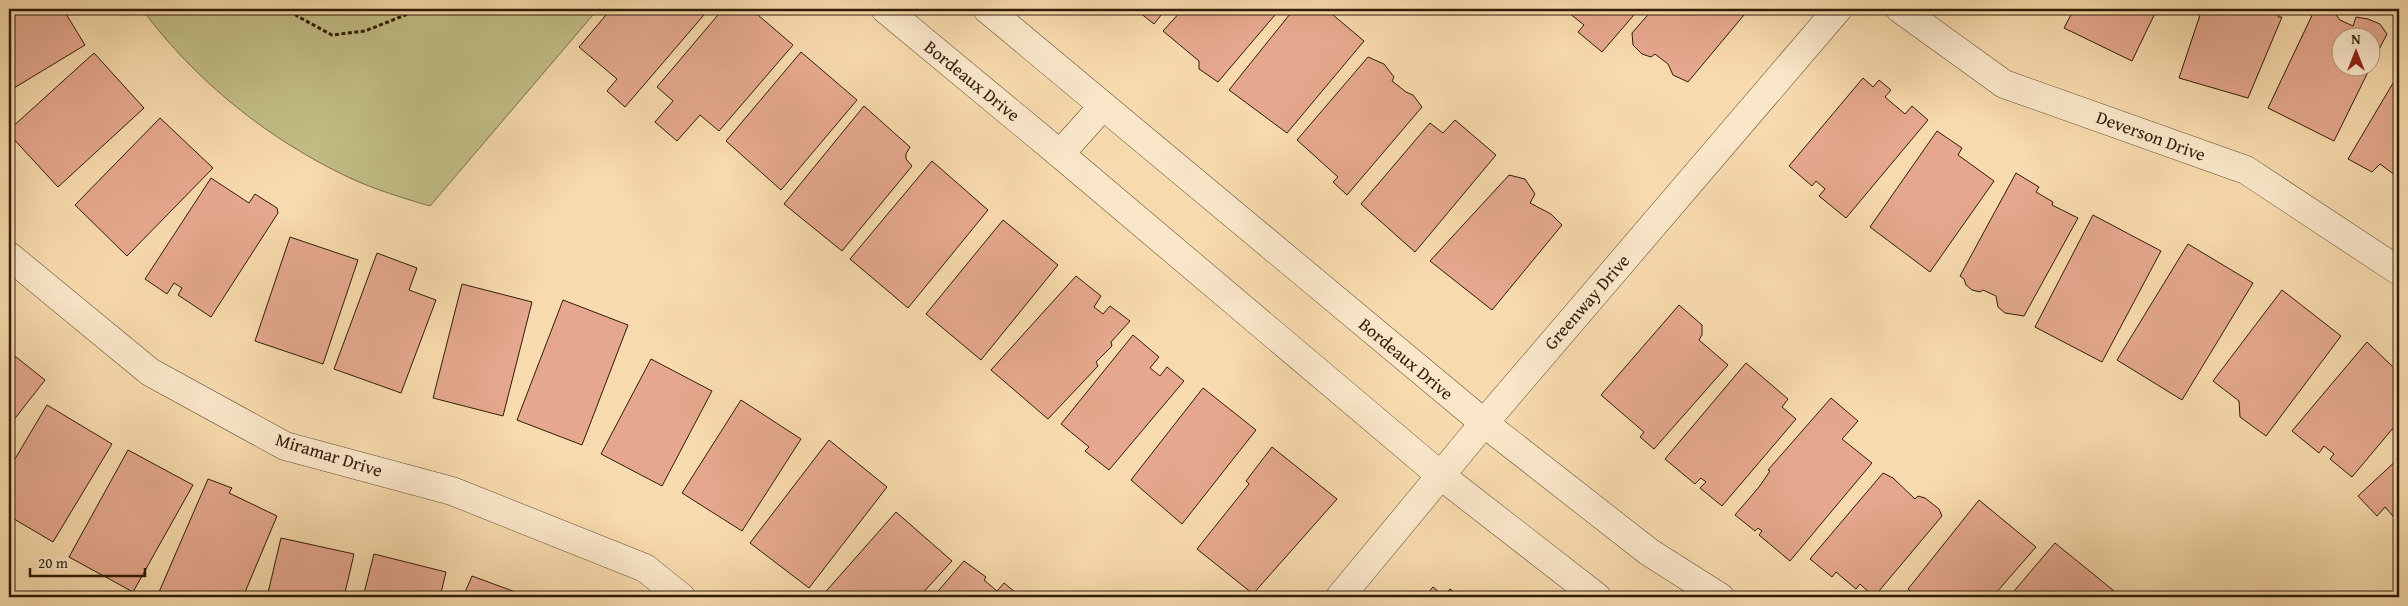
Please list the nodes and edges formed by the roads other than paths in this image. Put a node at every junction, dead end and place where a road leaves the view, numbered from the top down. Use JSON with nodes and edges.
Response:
{"nodes":[{"id":1,"x":885,"y":9,"type":"edge"},
{"id":2,"x":987,"y":9,"type":"edge"},
{"id":3,"x":1838,"y":9,"type":"edge"},
{"id":4,"x":1900,"y":9,"type":"edge"},
{"id":5,"x":1103,"y":106,"type":"junction"},
{"id":6,"x":1060,"y":154,"type":"junction"},
{"id":7,"x":9,"y":256,"type":"edge"},
{"id":8,"x":2399,"y":271,"type":"edge"},
{"id":9,"x":1484,"y":423,"type":"junction"},
{"id":10,"x":1440,"y":475,"type":"junction"},
{"id":11,"x":681,"y":597,"type":"edge"},
{"id":12,"x":1340,"y":597,"type":"edge"},
{"id":13,"x":1597,"y":597,"type":"edge"},
{"id":14,"x":1720,"y":597,"type":"edge"}],
"edges":[{"from":1,"to":6,"type":"street","name":"Bordeaux Drive"},
{"from":2,"to":5,"type":"street","name":"Bordeaux Drive"},
{"from":3,"to":9,"type":"street","name":"Greenway Drive"},
{"from":4,"to":8,"type":"street","name":"Deverson Drive"},
{"from":5,"to":6,"type":"street"},
{"from":5,"to":9,"type":"street","name":"Bordeaux Drive"},
{"from":6,"to":10,"type":"street","name":"Bordeaux Drive"},
{"from":7,"to":11,"type":"street","name":"Miramar Drive"},
{"from":9,"to":10,"type":"street","name":"Greenway Drive"},
{"from":9,"to":14,"type":"street","name":"Bordeaux Drive"},
{"from":10,"to":12,"type":"street","name":"Greenway Drive"},
{"from":10,"to":13,"type":"street","name":"Bordeaux Drive"}]}
